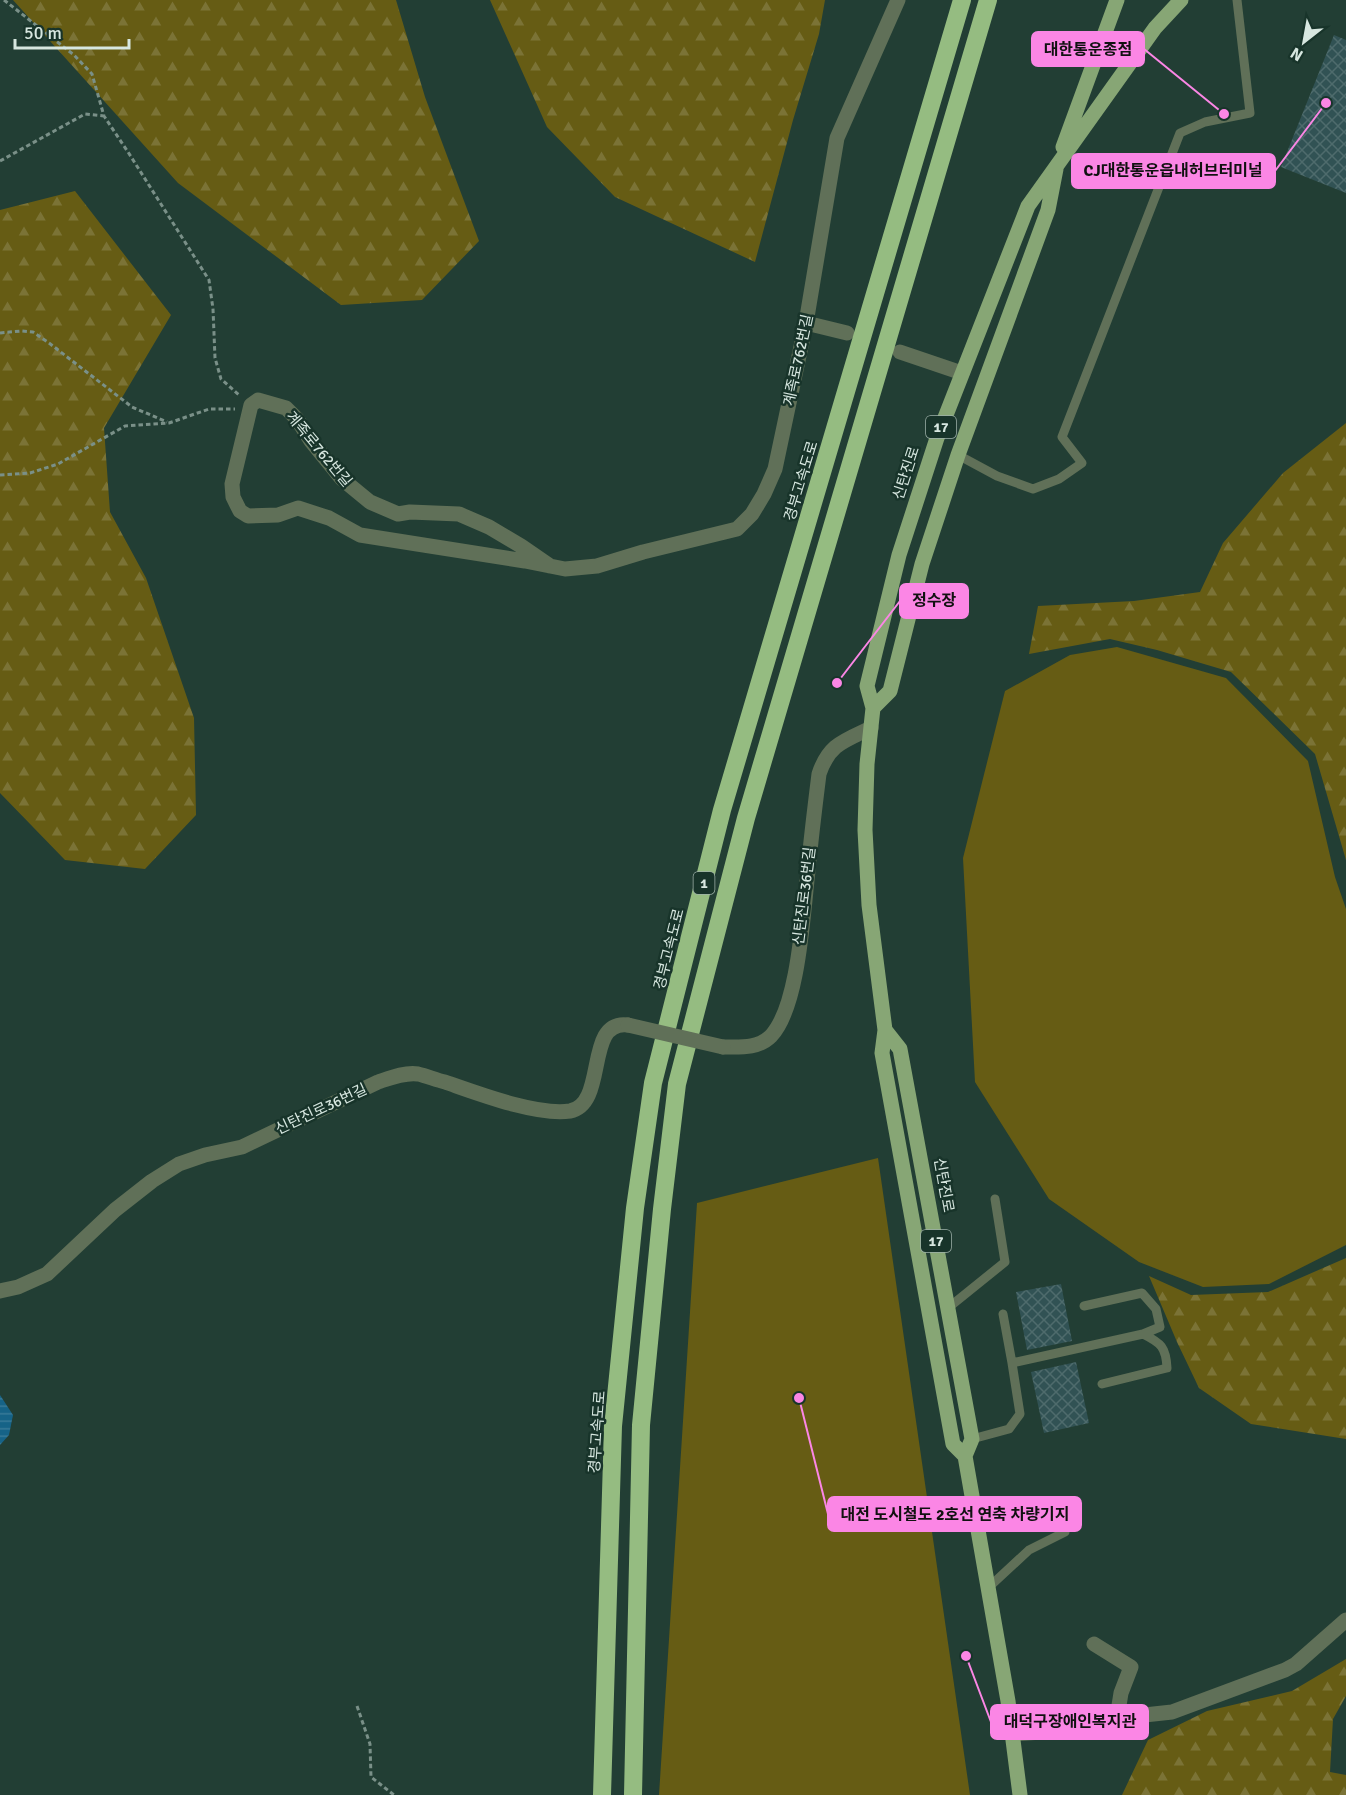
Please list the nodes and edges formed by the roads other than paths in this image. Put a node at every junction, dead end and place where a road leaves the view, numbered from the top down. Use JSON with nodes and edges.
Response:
{"nodes":[{"id":1,"x":898,"y":0,"type":"edge"},
{"id":2,"x":962,"y":0,"type":"edge"},
{"id":3,"x":988,"y":0,"type":"edge"},
{"id":4,"x":1117,"y":0,"type":"edge"},
{"id":5,"x":1181,"y":0,"type":"edge"},
{"id":6,"x":1237,"y":0,"type":"edge"},
{"id":7,"x":1058,"y":161,"type":"junction"},
{"id":8,"x":806,"y":323,"type":"junction"},
{"id":9,"x":847,"y":333,"type":"dead end"},
{"id":10,"x":900,"y":352,"type":"dead end"},
{"id":11,"x":962,"y":373,"type":"junction"},
{"id":12,"x":958,"y":455,"type":"junction"},
{"id":13,"x":550,"y":566,"type":"junction"},
{"id":14,"x":873,"y":708,"type":"junction"},
{"id":15,"x":871,"y":728,"type":"junction"},
{"id":16,"x":885,"y":1030,"type":"junction"},
{"id":17,"x":995,"y":1199,"type":"dead end"},
{"id":18,"x":0,"y":1291,"type":"edge"},
{"id":19,"x":1084,"y":1306,"type":"dead end"},
{"id":20,"x":948,"y":1308,"type":"junction"},
{"id":21,"x":1002,"y":1314,"type":"dead end"},
{"id":22,"x":1143,"y":1334,"type":"junction"},
{"id":23,"x":1012,"y":1363,"type":"junction"},
{"id":24,"x":1102,"y":1384,"type":"dead end"},
{"id":25,"x":972,"y":1439,"type":"junction"},
{"id":26,"x":965,"y":1456,"type":"junction"},
{"id":27,"x":1065,"y":1532,"type":"dead end"},
{"id":28,"x":988,"y":1588,"type":"junction"},
{"id":29,"x":1346,"y":1620,"type":"edge"},
{"id":30,"x":1094,"y":1644,"type":"dead end"},
{"id":31,"x":1117,"y":1718,"type":"junction"},
{"id":32,"x":1012,"y":1734,"type":"junction"},
{"id":33,"x":602,"y":1795,"type":"edge"},
{"id":34,"x":633,"y":1795,"type":"edge"},
{"id":35,"x":1020,"y":1795,"type":"edge"}],
"edges":[{"from":1,"to":8,"type":"street","name":"계족로762번길"},
{"from":2,"to":33,"type":"highway","name":"경부고속도로","number":"1"},
{"from":3,"to":34,"type":"highway","number":"1"},
{"from":4,"to":7,"type":"main road","name":"신탄진로","number":"17"},
{"from":5,"to":7,"type":"main road"},
{"from":6,"to":12,"type":"lane"},
{"from":7,"to":11,"type":"main road","name":"신탄진로","number":"17"},
{"from":7,"to":12,"type":"main road","name":"신탄진로","number":"17"},
{"from":8,"to":9,"type":"street"},
{"from":8,"to":13,"type":"street","name":"계족로762번길"},
{"from":10,"to":11,"type":"street"},
{"from":11,"to":14,"type":"main road","name":"신탄진로","number":"17"},
{"from":12,"to":14,"type":"main road","name":"신탄진로","number":"17"},
{"from":13,"to":13,"type":"street","name":"계족로762번길"},
{"from":14,"to":15,"type":"main road","name":"신탄진로","number":"17"},
{"from":15,"to":16,"type":"main road","name":"신탄진로","number":"17"},
{"from":15,"to":18,"type":"street","name":"신탄진로36번길","bridge":true},
{"from":16,"to":20,"type":"main road","name":"신탄진로","number":"17"},
{"from":16,"to":26,"type":"main road","name":"신탄진로","number":"17"},
{"from":17,"to":20,"type":"lane"},
{"from":19,"to":22,"type":"lane"},
{"from":20,"to":25,"type":"main road","name":"신탄진로","number":"17"},
{"from":21,"to":23,"type":"lane"},
{"from":22,"to":23,"type":"lane"},
{"from":22,"to":24,"type":"lane"},
{"from":23,"to":25,"type":"lane"},
{"from":25,"to":26,"type":"main road"},
{"from":26,"to":28,"type":"main road","name":"신탄진로","number":"17"},
{"from":27,"to":28,"type":"lane"},
{"from":28,"to":32,"type":"main road","name":"신탄진로","number":"17"},
{"from":29,"to":31,"type":"street"},
{"from":30,"to":31,"type":"street"},
{"from":31,"to":32,"type":"street"},
{"from":32,"to":35,"type":"main road","name":"신탄진로","number":"17"}]}
